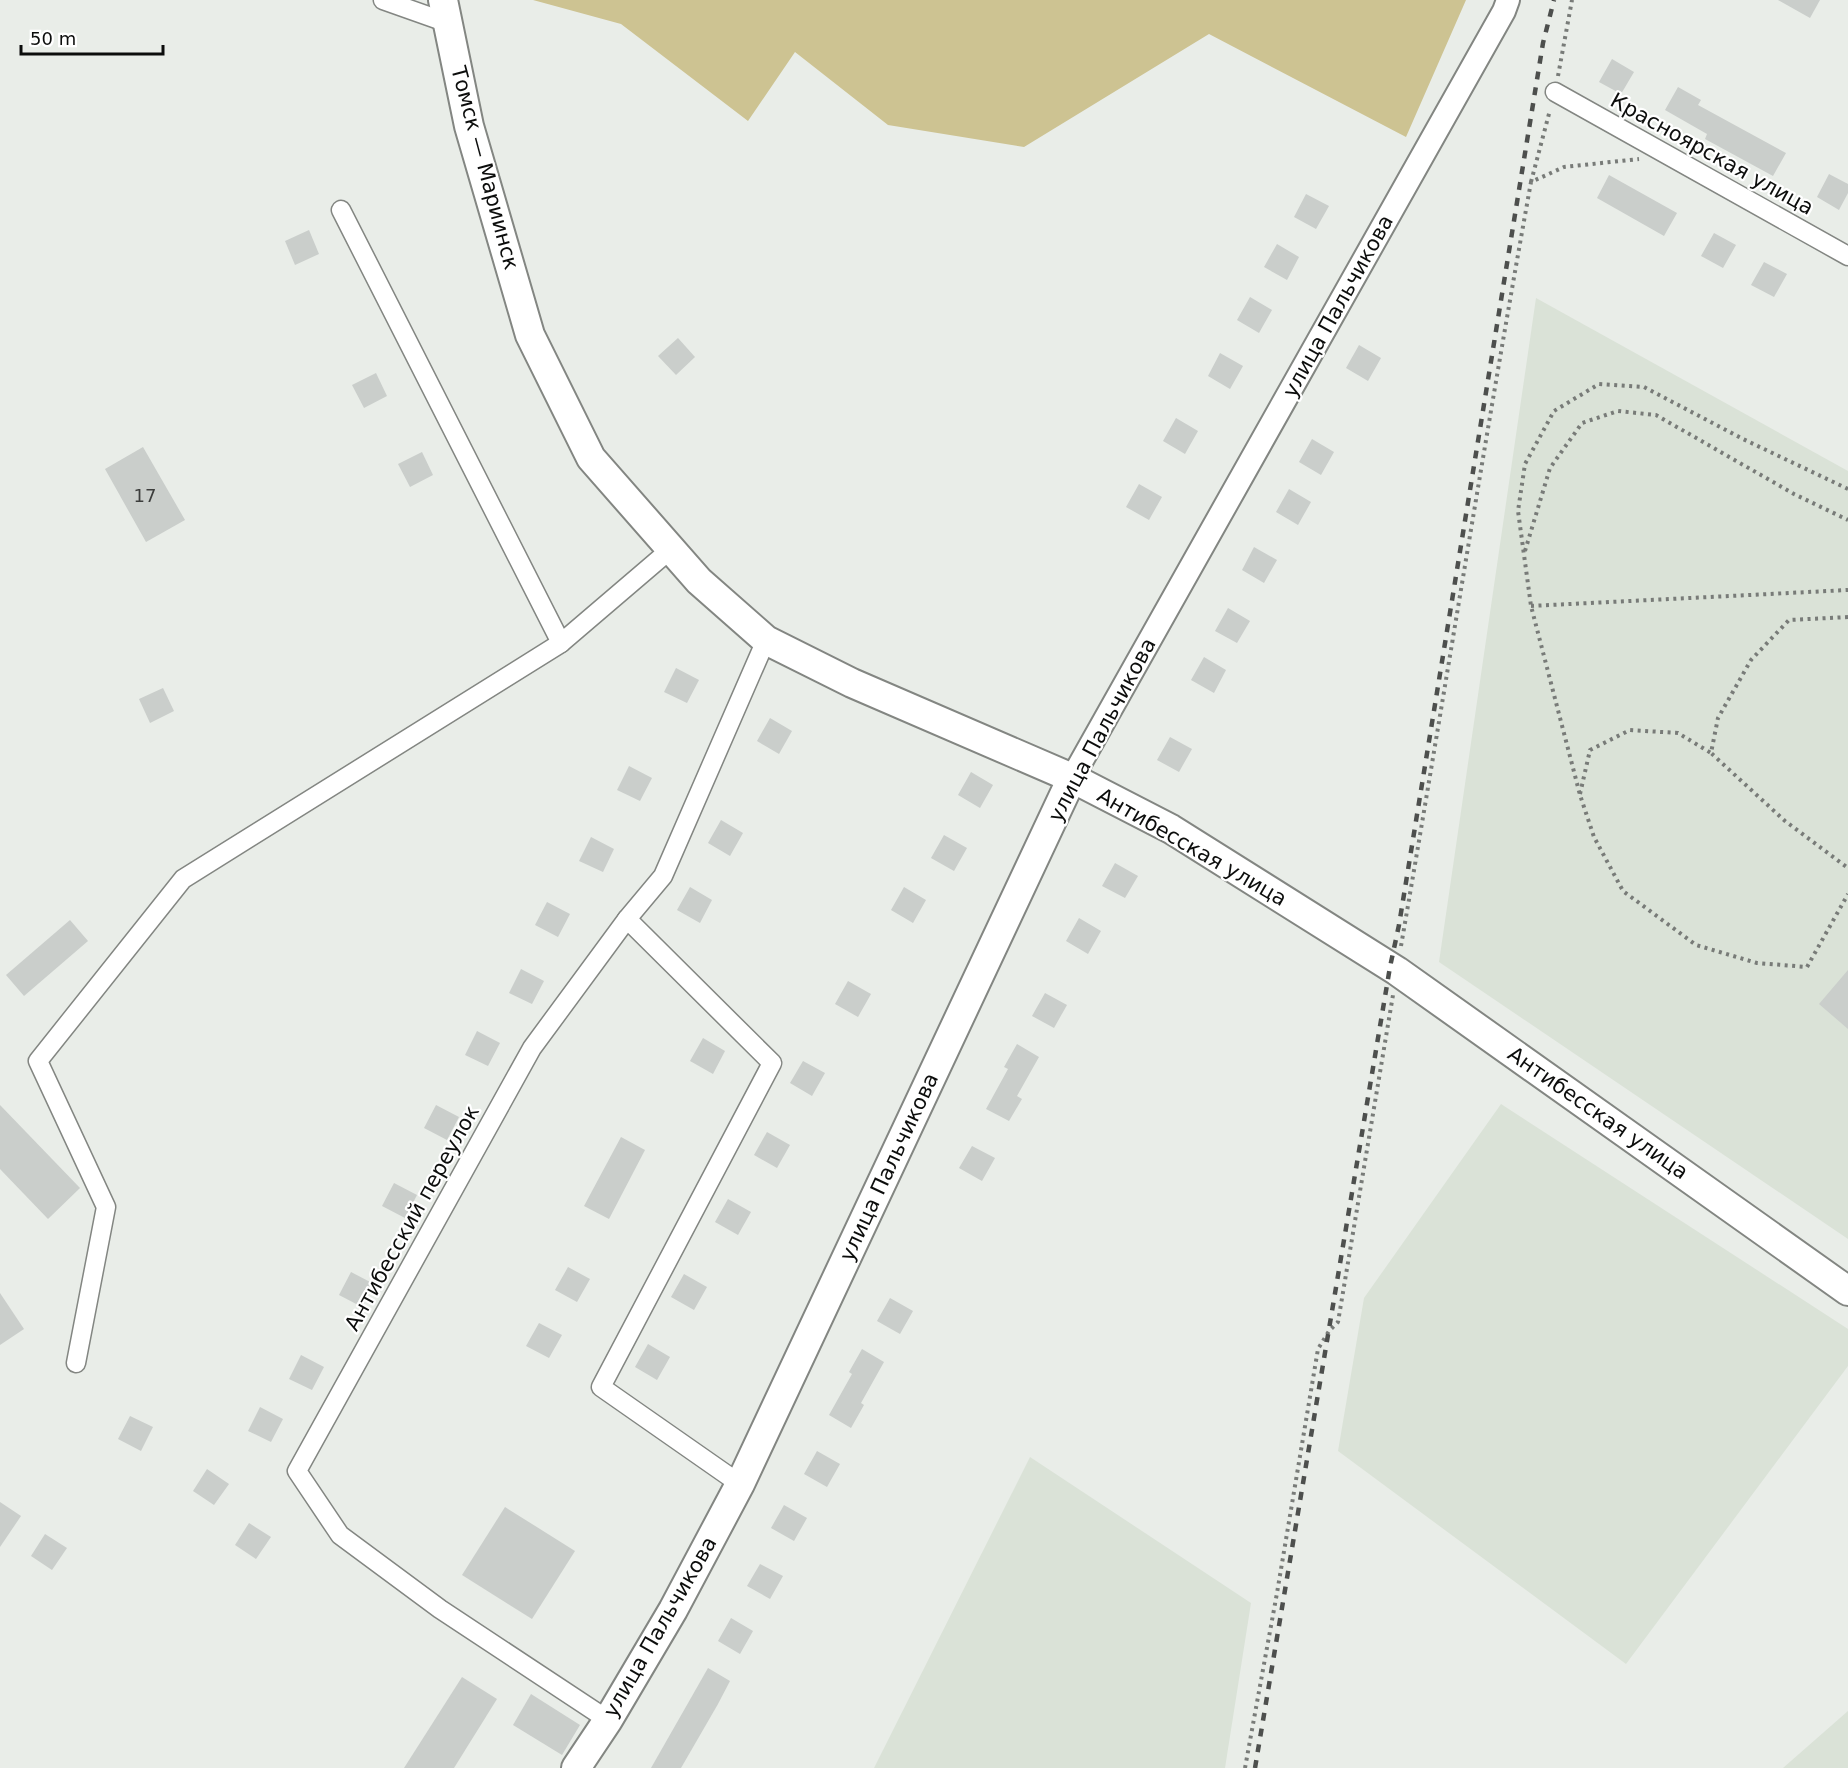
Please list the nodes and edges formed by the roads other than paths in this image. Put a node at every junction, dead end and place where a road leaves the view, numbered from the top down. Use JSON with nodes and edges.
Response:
{"nodes":[{"id":1,"x":383,"y":0,"type":"edge"},
{"id":2,"x":1508,"y":0,"type":"edge"},
{"id":3,"x":446,"y":12,"type":"edge"},
{"id":4,"x":1555,"y":92,"type":"road end"},
{"id":5,"x":341,"y":210,"type":"dead end"},
{"id":6,"x":1848,"y":256,"type":"edge"},
{"id":7,"x":530,"y":335,"type":"joint"},
{"id":8,"x":671,"y":549,"type":"junction"},
{"id":9,"x":766,"y":640,"type":"junction"},
{"id":10,"x":561,"y":643,"type":"junction"},
{"id":11,"x":1072,"y":778,"type":"junction"},
{"id":12,"x":627,"y":919,"type":"junction"},
{"id":13,"x":1848,"y":1291,"type":"edge"},
{"id":14,"x":76,"y":1363,"type":"dead end"},
{"id":15,"x":740,"y":1484,"type":"junction"},
{"id":16,"x":608,"y":1720,"type":"junction"},
{"id":17,"x":576,"y":1768,"type":"edge"}],
"edges":[{"from":1,"to":3,"type":"street"},
{"from":2,"to":11,"type":"street","name":"улица Пальчикова"},
{"from":3,"to":7,"type":"main road","name":"Томск — Мариинск"},
{"from":4,"to":6,"type":"street","name":"Красноярская улица"},
{"from":5,"to":10,"type":"street"},
{"from":7,"to":8,"type":"main road","name":"Антибесская улица"},
{"from":8,"to":9,"type":"main road","name":"Антибесская улица"},
{"from":8,"to":10,"type":"street"},
{"from":9,"to":11,"type":"main road","name":"Антибесская улица"},
{"from":9,"to":12,"type":"street","name":"Антибесский переулок"},
{"from":10,"to":14,"type":"street"},
{"from":11,"to":13,"type":"main road","name":"Антибесская улица"},
{"from":11,"to":15,"type":"main road","name":"улица Пальчикова"},
{"from":12,"to":15,"type":"street"},
{"from":12,"to":16,"type":"street","name":"Антибесский переулок"},
{"from":15,"to":16,"type":"main road","name":"улица Пальчикова"},
{"from":16,"to":17,"type":"main road","name":"улица Пальчикова"}]}
